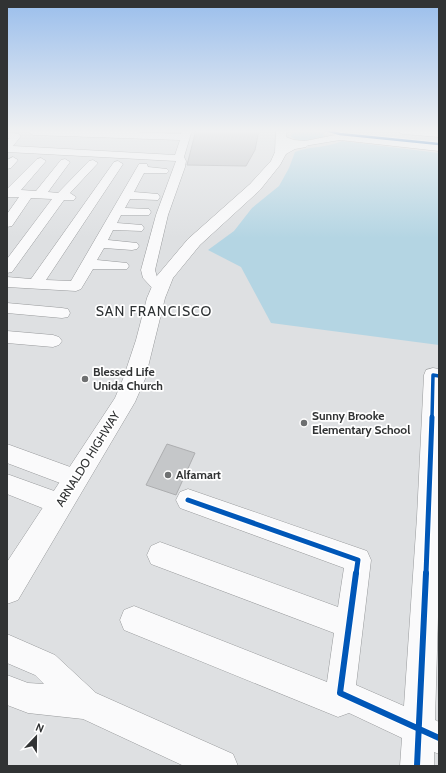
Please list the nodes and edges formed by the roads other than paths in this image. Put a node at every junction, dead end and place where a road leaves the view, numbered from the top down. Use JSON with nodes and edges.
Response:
{"nodes":[{"id":1,"x":32,"y":166,"type":"edge"},
{"id":2,"x":61,"y":166,"type":"edge"},
{"id":3,"x":90,"y":166,"type":"edge"},
{"id":4,"x":117,"y":166,"type":"edge"},
{"id":5,"x":180,"y":166,"type":"edge"},
{"id":6,"x":273,"y":166,"type":"edge"},
{"id":7,"x":163,"y":171,"type":"dead end"},
{"id":8,"x":133,"y":183,"type":"junction"},
{"id":9,"x":146,"y":183,"type":"dead end"},
{"id":10,"x":9,"y":194,"type":"edge"},
{"id":11,"x":34,"y":194,"type":"junction"},
{"id":12,"x":61,"y":196,"type":"junction"},
{"id":13,"x":154,"y":197,"type":"dead end"},
{"id":14,"x":95,"y":198,"type":"junction"},
{"id":15,"x":123,"y":202,"type":"junction"},
{"id":16,"x":145,"y":212,"type":"dead end"},
{"id":17,"x":109,"y":226,"type":"junction"},
{"id":18,"x":137,"y":228,"type":"dead end"},
{"id":19,"x":16,"y":231,"type":"edge"},
{"id":20,"x":98,"y":243,"type":"junction"},
{"id":21,"x":132,"y":246,"type":"dead end"},
{"id":22,"x":88,"y":264,"type":"junction"},
{"id":23,"x":122,"y":266,"type":"dead end"},
{"id":24,"x":7,"y":269,"type":"edge"},
{"id":25,"x":7,"y":282,"type":"edge"},
{"id":26,"x":35,"y":284,"type":"junction"},
{"id":27,"x":158,"y":293,"type":"junction"},
{"id":28,"x":7,"y":308,"type":"edge"},
{"id":29,"x":62,"y":313,"type":"dead end"},
{"id":30,"x":7,"y":337,"type":"edge"},
{"id":31,"x":53,"y":340,"type":"dead end"},
{"id":32,"x":439,"y":376,"type":"edge"},
{"id":33,"x":7,"y":453,"type":"edge"},
{"id":34,"x":435,"y":468,"type":"edge"},
{"id":35,"x":70,"y":476,"type":"junction"},
{"id":36,"x":7,"y":484,"type":"edge"},
{"id":37,"x":188,"y":500,"type":"dead end"},
{"id":38,"x":54,"y":502,"type":"junction"},
{"id":39,"x":434,"y":519,"type":"edge"},
{"id":40,"x":160,"y":555,"type":"dead end"},
{"id":41,"x":7,"y":561,"type":"edge"},
{"id":42,"x":7,"y":588,"type":"edge"},
{"id":43,"x":134,"y":620,"type":"dead end"},
{"id":44,"x":349,"y":625,"type":"junction"},
{"id":45,"x":7,"y":648,"type":"edge"},
{"id":46,"x":7,"y":690,"type":"edge"},
{"id":47,"x":340,"y":693,"type":"junction"},
{"id":48,"x":85,"y":704,"type":"junction"},
{"id":49,"x":429,"y":734,"type":"edge"},
{"id":50,"x":221,"y":766,"type":"edge"},
{"id":51,"x":418,"y":766,"type":"edge"}],
"edges":[{"from":1,"to":10,"type":"street"},
{"from":2,"to":11,"type":"street"},
{"from":3,"to":12,"type":"street"},
{"from":4,"to":14,"type":"street"},
{"from":5,"to":27,"type":"street"},
{"from":6,"to":27,"type":"main road","name":"ARNALDO HIGHWAY"},
{"from":7,"to":8,"type":"street"},
{"from":8,"to":9,"type":"street"},
{"from":8,"to":15,"type":"street"},
{"from":10,"to":11,"type":"street"},
{"from":11,"to":12,"type":"street"},
{"from":11,"to":19,"type":"street"},
{"from":12,"to":14,"type":"street"},
{"from":12,"to":19,"type":"street"},
{"from":13,"to":15,"type":"street"},
{"from":14,"to":15,"type":"street"},
{"from":14,"to":26,"type":"street"},
{"from":15,"to":16,"type":"street"},
{"from":15,"to":17,"type":"street"},
{"from":17,"to":18,"type":"street"},
{"from":17,"to":20,"type":"street"},
{"from":19,"to":24,"type":"street"},
{"from":20,"to":21,"type":"street"},
{"from":20,"to":22,"type":"street"},
{"from":22,"to":23,"type":"street"},
{"from":22,"to":26,"type":"street"},
{"from":25,"to":26,"type":"street"},
{"from":27,"to":35,"type":"main road","name":"ARNALDO HIGHWAY"},
{"from":28,"to":29,"type":"street"},
{"from":30,"to":31,"type":"street"},
{"from":32,"to":34,"type":"street"},
{"from":33,"to":35,"type":"street"},
{"from":34,"to":39,"type":"street"},
{"from":35,"to":38,"type":"main road","name":"ARNALDO HIGHWAY"},
{"from":36,"to":38,"type":"street"},
{"from":37,"to":44,"type":"street"},
{"from":38,"to":41,"type":"main road","name":"ARNALDO HIGHWAY"},
{"from":38,"to":42,"type":"main road","name":"ARNALDO HIGHWAY"},
{"from":39,"to":49,"type":"street"},
{"from":40,"to":44,"type":"street"},
{"from":43,"to":47,"type":"street"},
{"from":44,"to":47,"type":"street"},
{"from":45,"to":48,"type":"street"},
{"from":46,"to":48,"type":"street"},
{"from":47,"to":49,"type":"street"},
{"from":48,"to":50,"type":"street"},
{"from":49,"to":51,"type":"street"}]}
